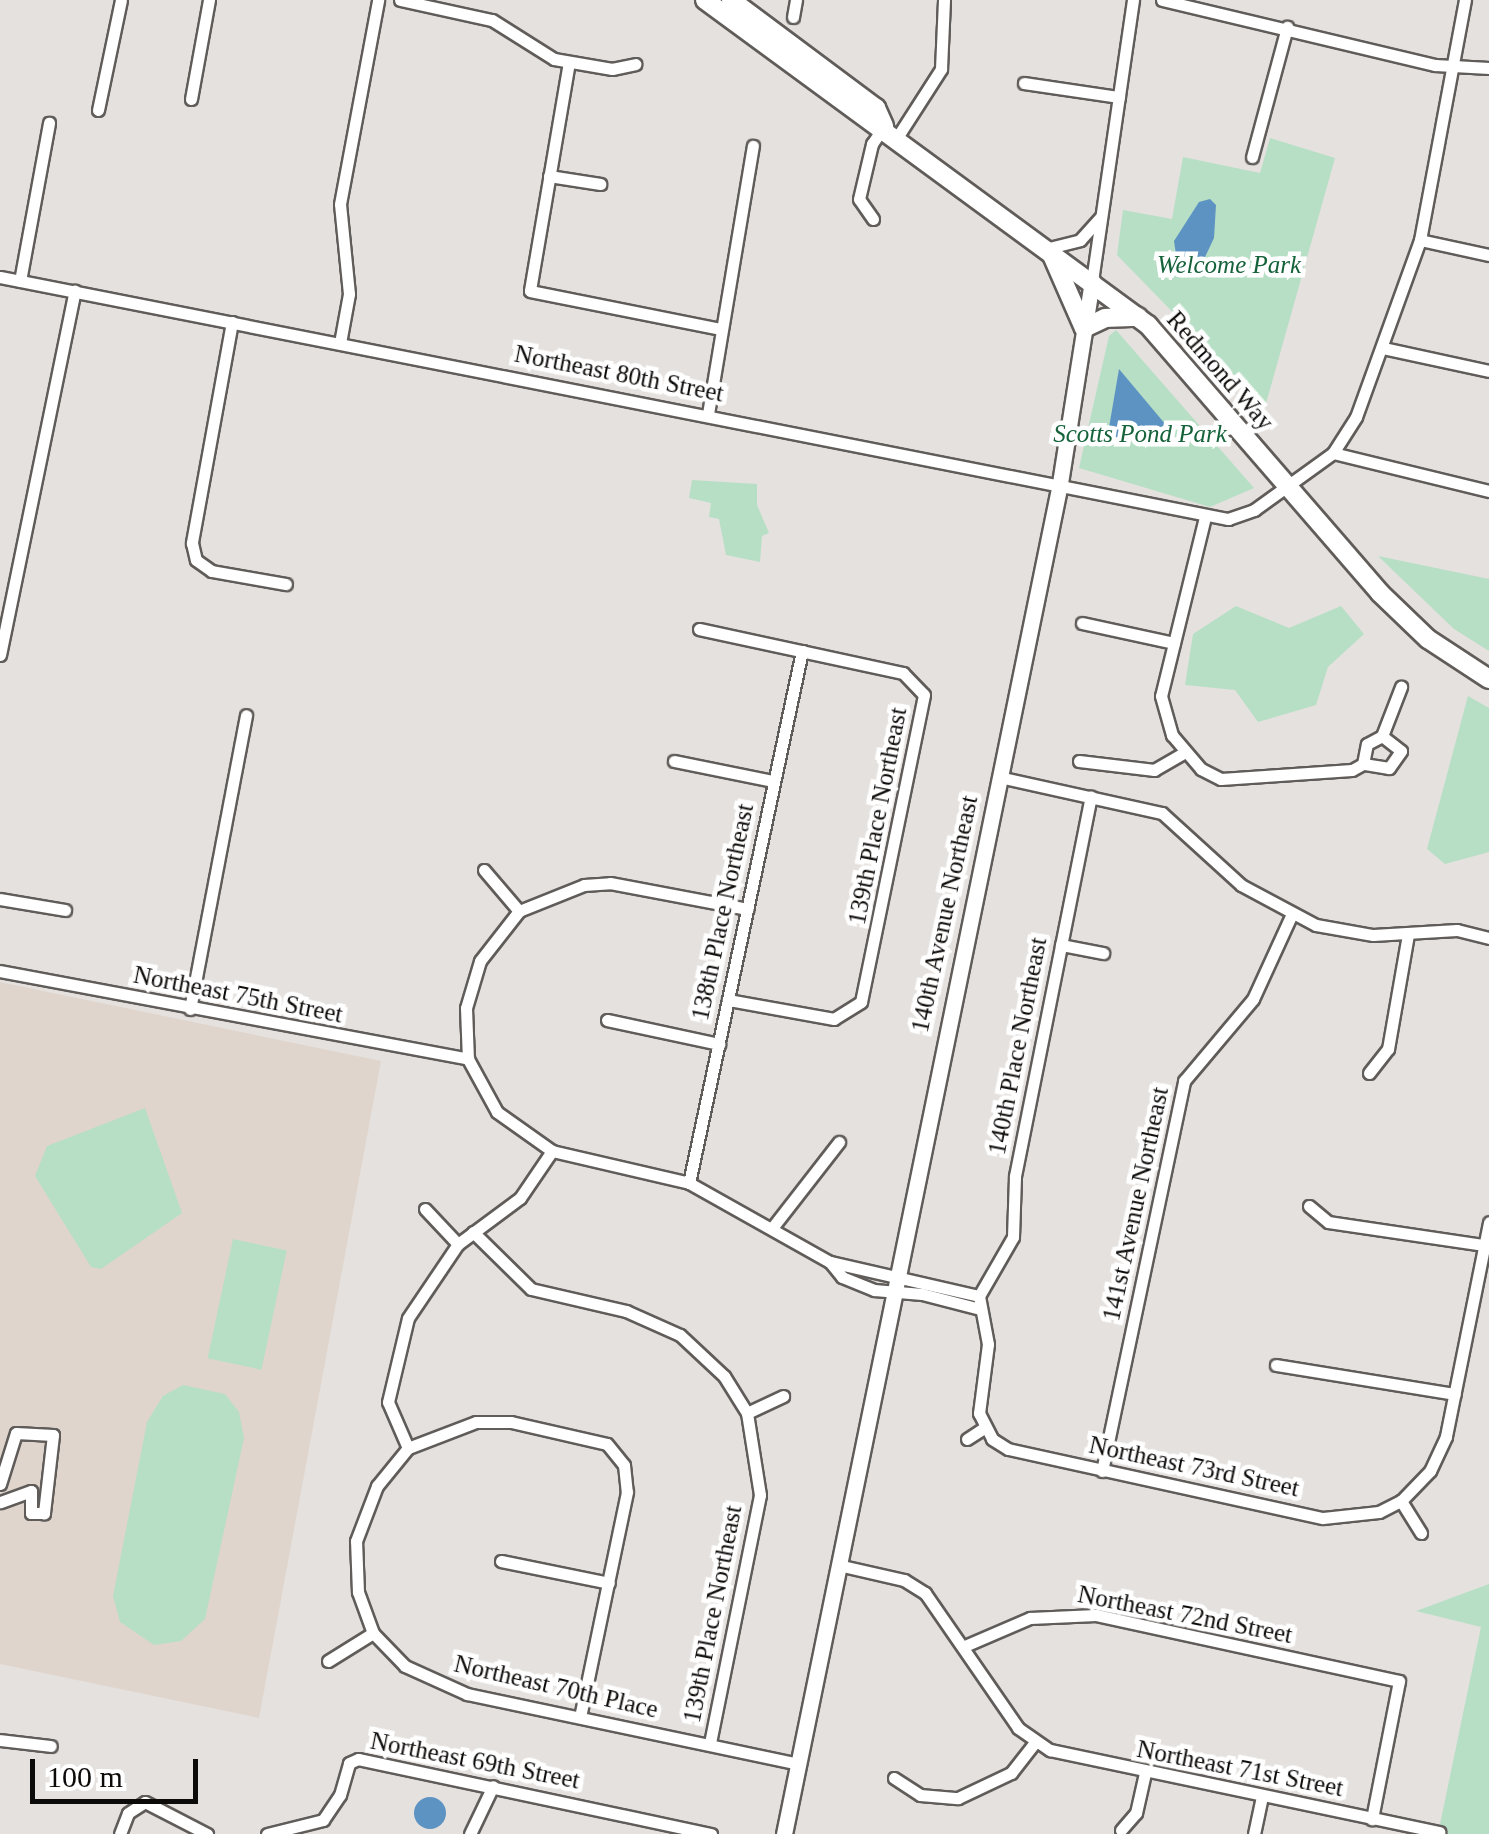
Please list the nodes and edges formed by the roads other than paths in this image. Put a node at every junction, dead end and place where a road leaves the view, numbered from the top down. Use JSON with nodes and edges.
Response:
{"nodes":[{"id":1,"x":121,"y":0,"type":"edge"},
{"id":2,"x":210,"y":0,"type":"edge"},
{"id":3,"x":378,"y":0,"type":"edge"},
{"id":4,"x":400,"y":0,"type":"edge"},
{"id":5,"x":705,"y":0,"type":"edge"},
{"id":6,"x":732,"y":0,"type":"edge"},
{"id":7,"x":796,"y":0,"type":"edge"},
{"id":8,"x":944,"y":0,"type":"edge"},
{"id":9,"x":1133,"y":0,"type":"edge"},
{"id":10,"x":1162,"y":0,"type":"edge"},
{"id":11,"x":1465,"y":0,"type":"edge"},
{"id":12,"x":793,"y":17,"type":"dead end"},
{"id":13,"x":1287,"y":27,"type":"junction"},
{"id":14,"x":569,"y":62,"type":"junction"},
{"id":15,"x":635,"y":64,"type":"dead end"},
{"id":16,"x":1455,"y":65,"type":"junction"},
{"id":17,"x":1489,"y":68,"type":"edge"},
{"id":18,"x":1024,"y":83,"type":"dead end"},
{"id":19,"x":1119,"y":97,"type":"junction"},
{"id":20,"x":190,"y":99,"type":"dead end"},
{"id":21,"x":98,"y":110,"type":"dead end"},
{"id":22,"x":49,"y":123,"type":"dead end"},
{"id":23,"x":891,"y":131,"type":"junction"},
{"id":24,"x":753,"y":146,"type":"dead end"},
{"id":25,"x":1252,"y":157,"type":"dead end"},
{"id":26,"x":549,"y":176,"type":"junction"},
{"id":27,"x":600,"y":184,"type":"dead end"},
{"id":28,"x":1102,"y":215,"type":"junction"},
{"id":29,"x":873,"y":219,"type":"dead end"},
{"id":30,"x":1420,"y":240,"type":"junction"},
{"id":31,"x":1049,"y":248,"type":"junction"},
{"id":32,"x":1489,"y":255,"type":"edge"},
{"id":33,"x":0,"y":277,"type":"edge"},
{"id":34,"x":20,"y":281,"type":"junction"},
{"id":35,"x":1092,"y":281,"type":"junction"},
{"id":36,"x":75,"y":290,"type":"junction"},
{"id":37,"x":1138,"y":317,"type":"junction"},
{"id":38,"x":232,"y":322,"type":"junction"},
{"id":39,"x":1084,"y":328,"type":"junction"},
{"id":40,"x":722,"y":330,"type":"junction"},
{"id":41,"x":340,"y":343,"type":"junction"},
{"id":42,"x":1382,"y":348,"type":"junction"},
{"id":43,"x":1489,"y":372,"type":"edge"},
{"id":44,"x":708,"y":414,"type":"junction"},
{"id":45,"x":1333,"y":453,"type":"junction"},
{"id":46,"x":1060,"y":483,"type":"junction"},
{"id":47,"x":1285,"y":486,"type":"junction"},
{"id":48,"x":1489,"y":491,"type":"edge"},
{"id":49,"x":1205,"y":517,"type":"junction"},
{"id":50,"x":286,"y":584,"type":"dead end"},
{"id":51,"x":1082,"y":623,"type":"dead end"},
{"id":52,"x":699,"y":629,"type":"dead end"},
{"id":53,"x":1174,"y":643,"type":"junction"},
{"id":54,"x":802,"y":651,"type":"junction"},
{"id":55,"x":0,"y":654,"type":"edge"},
{"id":56,"x":1489,"y":679,"type":"edge"},
{"id":57,"x":1401,"y":687,"type":"dead end"},
{"id":58,"x":246,"y":714,"type":"dead end"},
{"id":59,"x":1382,"y":736,"type":"junction"},
{"id":60,"x":1184,"y":754,"type":"junction"},
{"id":61,"x":674,"y":760,"type":"dead end"},
{"id":62,"x":1079,"y":761,"type":"dead end"},
{"id":63,"x":1363,"y":764,"type":"junction"},
{"id":64,"x":999,"y":776,"type":"junction"},
{"id":65,"x":773,"y":781,"type":"junction"},
{"id":66,"x":1091,"y":797,"type":"junction"},
{"id":67,"x":484,"y":870,"type":"dead end"},
{"id":68,"x":0,"y":898,"type":"edge"},
{"id":69,"x":65,"y":910,"type":"dead end"},
{"id":70,"x":519,"y":910,"type":"junction"},
{"id":71,"x":748,"y":910,"type":"junction"},
{"id":72,"x":1291,"y":916,"type":"junction"},
{"id":73,"x":1408,"y":934,"type":"junction"},
{"id":74,"x":1489,"y":938,"type":"edge"},
{"id":75,"x":1061,"y":946,"type":"junction"},
{"id":76,"x":1103,"y":953,"type":"dead end"},
{"id":77,"x":0,"y":971,"type":"edge"},
{"id":78,"x":728,"y":1000,"type":"junction"},
{"id":79,"x":190,"y":1009,"type":"junction"},
{"id":80,"x":606,"y":1020,"type":"dead end"},
{"id":81,"x":720,"y":1044,"type":"junction"},
{"id":82,"x":468,"y":1059,"type":"junction"},
{"id":83,"x":1369,"y":1073,"type":"dead end"},
{"id":84,"x":839,"y":1142,"type":"dead end"},
{"id":85,"x":552,"y":1150,"type":"junction"},
{"id":86,"x":689,"y":1183,"type":"junction"},
{"id":87,"x":1309,"y":1206,"type":"dead end"},
{"id":88,"x":425,"y":1209,"type":"dead end"},
{"id":89,"x":1489,"y":1222,"type":"edge"},
{"id":90,"x":772,"y":1228,"type":"junction"},
{"id":91,"x":474,"y":1232,"type":"junction"},
{"id":92,"x":458,"y":1244,"type":"junction"},
{"id":93,"x":1484,"y":1245,"type":"junction"},
{"id":94,"x":830,"y":1262,"type":"junction"},
{"id":95,"x":896,"y":1276,"type":"junction"},
{"id":96,"x":894,"y":1294,"type":"junction"},
{"id":97,"x":979,"y":1303,"type":"junction"},
{"id":98,"x":1276,"y":1364,"type":"dead end"},
{"id":99,"x":1455,"y":1394,"type":"junction"},
{"id":100,"x":783,"y":1396,"type":"dead end"},
{"id":101,"x":747,"y":1413,"type":"junction"},
{"id":102,"x":984,"y":1428,"type":"junction"},
{"id":103,"x":967,"y":1439,"type":"dead end"},
{"id":104,"x":408,"y":1448,"type":"junction"},
{"id":105,"x":1102,"y":1472,"type":"junction"},
{"id":106,"x":0,"y":1484,"type":"edge"},
{"id":107,"x":1401,"y":1501,"type":"junction"},
{"id":108,"x":0,"y":1502,"type":"edge"},
{"id":109,"x":1421,"y":1533,"type":"dead end"},
{"id":110,"x":501,"y":1561,"type":"dead end"},
{"id":111,"x":838,"y":1564,"type":"junction"},
{"id":112,"x":609,"y":1583,"type":"junction"},
{"id":113,"x":373,"y":1633,"type":"junction"},
{"id":114,"x":967,"y":1645,"type":"junction"},
{"id":115,"x":328,"y":1660,"type":"dead end"},
{"id":116,"x":580,"y":1716,"type":"junction"},
{"id":117,"x":0,"y":1740,"type":"edge"},
{"id":118,"x":1034,"y":1742,"type":"junction"},
{"id":119,"x":710,"y":1744,"type":"junction"},
{"id":120,"x":51,"y":1746,"type":"dead end"},
{"id":121,"x":798,"y":1764,"type":"junction"},
{"id":122,"x":1145,"y":1773,"type":"junction"},
{"id":123,"x":894,"y":1778,"type":"dead end"},
{"id":124,"x":493,"y":1786,"type":"junction"},
{"id":125,"x":1262,"y":1796,"type":"junction"},
{"id":126,"x":323,"y":1820,"type":"junction"},
{"id":127,"x":1379,"y":1825,"type":"edge"},
{"id":128,"x":1120,"y":1830,"type":"dead end"},
{"id":129,"x":683,"y":1831,"type":"edge"},
{"id":130,"x":1439,"y":1832,"type":"edge"},
{"id":131,"x":120,"y":1834,"type":"edge"},
{"id":132,"x":207,"y":1834,"type":"edge"},
{"id":133,"x":267,"y":1834,"type":"edge"},
{"id":134,"x":322,"y":1834,"type":"edge"},
{"id":135,"x":470,"y":1834,"type":"edge"},
{"id":136,"x":710,"y":1834,"type":"edge"},
{"id":137,"x":784,"y":1834,"type":"edge"},
{"id":138,"x":1254,"y":1834,"type":"edge"}],
"edges":[{"from":1,"to":21,"type":"street"},
{"from":2,"to":20,"type":"street"},
{"from":3,"to":41,"type":"street"},
{"from":4,"to":14,"type":"street"},
{"from":5,"to":23,"type":"main road","name":"Redmond Way"},
{"from":6,"to":23,"type":"main road","name":"Redmond Way"},
{"from":7,"to":12,"type":"street"},
{"from":8,"to":23,"type":"street"},
{"from":9,"to":19,"type":"street","name":"140th Avenue Northeast"},
{"from":10,"to":13,"type":"street"},
{"from":11,"to":16,"type":"street"},
{"from":13,"to":16,"type":"street"},
{"from":13,"to":25,"type":"street"},
{"from":14,"to":15,"type":"street"},
{"from":14,"to":26,"type":"street"},
{"from":16,"to":17,"type":"street"},
{"from":16,"to":30,"type":"street"},
{"from":18,"to":19,"type":"street"},
{"from":19,"to":28,"type":"street","name":"140th Avenue Northeast"},
{"from":22,"to":34,"type":"street"},
{"from":23,"to":29,"type":"street"},
{"from":23,"to":31,"type":"main road","name":"Redmond Way"},
{"from":24,"to":40,"type":"street"},
{"from":26,"to":27,"type":"street"},
{"from":26,"to":40,"type":"street"},
{"from":28,"to":31,"type":"street"},
{"from":28,"to":35,"type":"street","name":"140th Avenue Northeast"},
{"from":30,"to":32,"type":"street"},
{"from":30,"to":42,"type":"street"},
{"from":31,"to":35,"type":"main road","name":"Redmond Way"},
{"from":31,"to":39,"type":"main road"},
{"from":33,"to":34,"type":"street","name":"Northeast 80th Street"},
{"from":34,"to":36,"type":"street","name":"Northeast 80th Street"},
{"from":35,"to":37,"type":"main road","name":"Redmond Way"},
{"from":35,"to":39,"type":"main road","name":"140th Avenue Northeast"},
{"from":36,"to":38,"type":"street","name":"Northeast 80th Street"},
{"from":36,"to":55,"type":"street"},
{"from":37,"to":39,"type":"main road"},
{"from":37,"to":47,"type":"main road","name":"Redmond Way"},
{"from":38,"to":41,"type":"street","name":"Northeast 80th Street"},
{"from":38,"to":50,"type":"street"},
{"from":39,"to":46,"type":"main road","name":"140th Avenue Northeast"},
{"from":40,"to":44,"type":"street"},
{"from":41,"to":44,"type":"street","name":"Northeast 80th Street"},
{"from":42,"to":43,"type":"street"},
{"from":42,"to":45,"type":"street"},
{"from":44,"to":46,"type":"street","name":"Northeast 80th Street"},
{"from":45,"to":47,"type":"street"},
{"from":45,"to":48,"type":"street"},
{"from":46,"to":49,"type":"street","name":"Northeast 80th Street"},
{"from":46,"to":64,"type":"main road","name":"140th Avenue Northeast"},
{"from":47,"to":49,"type":"street","name":"Northeast 80th Street"},
{"from":47,"to":56,"type":"main road","name":"Redmond Way"},
{"from":49,"to":53,"type":"street"},
{"from":51,"to":53,"type":"street"},
{"from":52,"to":54,"type":"street"},
{"from":53,"to":60,"type":"street"},
{"from":54,"to":65,"type":"street","name":"138th Place Northeast"},
{"from":54,"to":78,"type":"street","name":"139th Place Northeast"},
{"from":57,"to":59,"type":"street"},
{"from":58,"to":79,"type":"street"},
{"from":59,"to":63,"type":"street"},
{"from":59,"to":63,"type":"street"},
{"from":60,"to":62,"type":"street"},
{"from":60,"to":63,"type":"street"},
{"from":61,"to":65,"type":"street"},
{"from":64,"to":66,"type":"street"},
{"from":64,"to":95,"type":"main road","name":"140th Avenue Northeast"},
{"from":65,"to":71,"type":"street","name":"138th Place Northeast"},
{"from":66,"to":72,"type":"street"},
{"from":66,"to":75,"type":"street","name":"140th Place Northeast"},
{"from":67,"to":70,"type":"street"},
{"from":68,"to":69,"type":"street"},
{"from":70,"to":71,"type":"street"},
{"from":70,"to":82,"type":"street"},
{"from":71,"to":78,"type":"street","name":"138th Place Northeast"},
{"from":72,"to":73,"type":"street"},
{"from":72,"to":105,"type":"street","name":"141st Avenue Northeast"},
{"from":73,"to":74,"type":"street"},
{"from":73,"to":83,"type":"street"},
{"from":75,"to":76,"type":"street"},
{"from":75,"to":97,"type":"street","name":"140th Place Northeast"},
{"from":77,"to":79,"type":"street","name":"Northeast 75th Street"},
{"from":78,"to":81,"type":"street","name":"138th Place Northeast"},
{"from":79,"to":82,"type":"street","name":"Northeast 75th Street"},
{"from":80,"to":81,"type":"street"},
{"from":81,"to":86,"type":"street","name":"138th Place Northeast"},
{"from":82,"to":85,"type":"street"},
{"from":84,"to":90,"type":"street"},
{"from":85,"to":86,"type":"street"},
{"from":85,"to":91,"type":"street"},
{"from":86,"to":90,"type":"street"},
{"from":87,"to":93,"type":"street"},
{"from":88,"to":92,"type":"street"},
{"from":89,"to":93,"type":"street"},
{"from":90,"to":94,"type":"street"},
{"from":91,"to":92,"type":"street"},
{"from":91,"to":101,"type":"street"},
{"from":92,"to":104,"type":"street"},
{"from":93,"to":99,"type":"street"},
{"from":94,"to":95,"type":"street"},
{"from":94,"to":96,"type":"street"},
{"from":95,"to":96,"type":"main road","name":"140th Avenue Northeast"},
{"from":95,"to":97,"type":"street"},
{"from":96,"to":97,"type":"street"},
{"from":96,"to":111,"type":"main road","name":"140th Avenue Northeast"},
{"from":97,"to":102,"type":"street"},
{"from":98,"to":99,"type":"street"},
{"from":99,"to":107,"type":"street"},
{"from":100,"to":101,"type":"street"},
{"from":101,"to":119,"type":"street","name":"139th Place Northeast"},
{"from":102,"to":103,"type":"street"},
{"from":102,"to":105,"type":"street","name":"Northeast 73rd Street"},
{"from":104,"to":112,"type":"street"},
{"from":104,"to":113,"type":"street"},
{"from":105,"to":107,"type":"street","name":"Northeast 73rd Street"},
{"from":106,"to":108,"type":"street"},
{"from":107,"to":109,"type":"street"},
{"from":110,"to":112,"type":"street"},
{"from":111,"to":114,"type":"street"},
{"from":111,"to":121,"type":"main road","name":"140th Avenue Northeast"},
{"from":112,"to":116,"type":"street"},
{"from":113,"to":115,"type":"street"},
{"from":113,"to":116,"type":"street","name":"Northeast 70th Place"},
{"from":114,"to":118,"type":"street"},
{"from":114,"to":127,"type":"street","name":"Northeast 72nd Street"},
{"from":116,"to":119,"type":"street","name":"Northeast 70th Place"},
{"from":117,"to":120,"type":"street"},
{"from":118,"to":122,"type":"street","name":"Northeast 71st Street"},
{"from":118,"to":123,"type":"street"},
{"from":119,"to":121,"type":"street","name":"Northeast 70th Place"},
{"from":121,"to":137,"type":"main road","name":"140th Avenue Northeast"},
{"from":122,"to":125,"type":"street","name":"Northeast 71st Street"},
{"from":122,"to":128,"type":"street"},
{"from":124,"to":126,"type":"street","name":"Northeast 69th Street"},
{"from":124,"to":129,"type":"street","name":"Northeast 69th Street"},
{"from":124,"to":135,"type":"street"},
{"from":125,"to":127,"type":"street","name":"Northeast 71st Street"},
{"from":125,"to":138,"type":"street"},
{"from":126,"to":133,"type":"street"},
{"from":126,"to":134,"type":"street"},
{"from":127,"to":130,"type":"street","name":"Northeast 71st Street"},
{"from":129,"to":136,"type":"street","name":"Northeast 69th Street"},
{"from":131,"to":132,"type":"street"}]}
